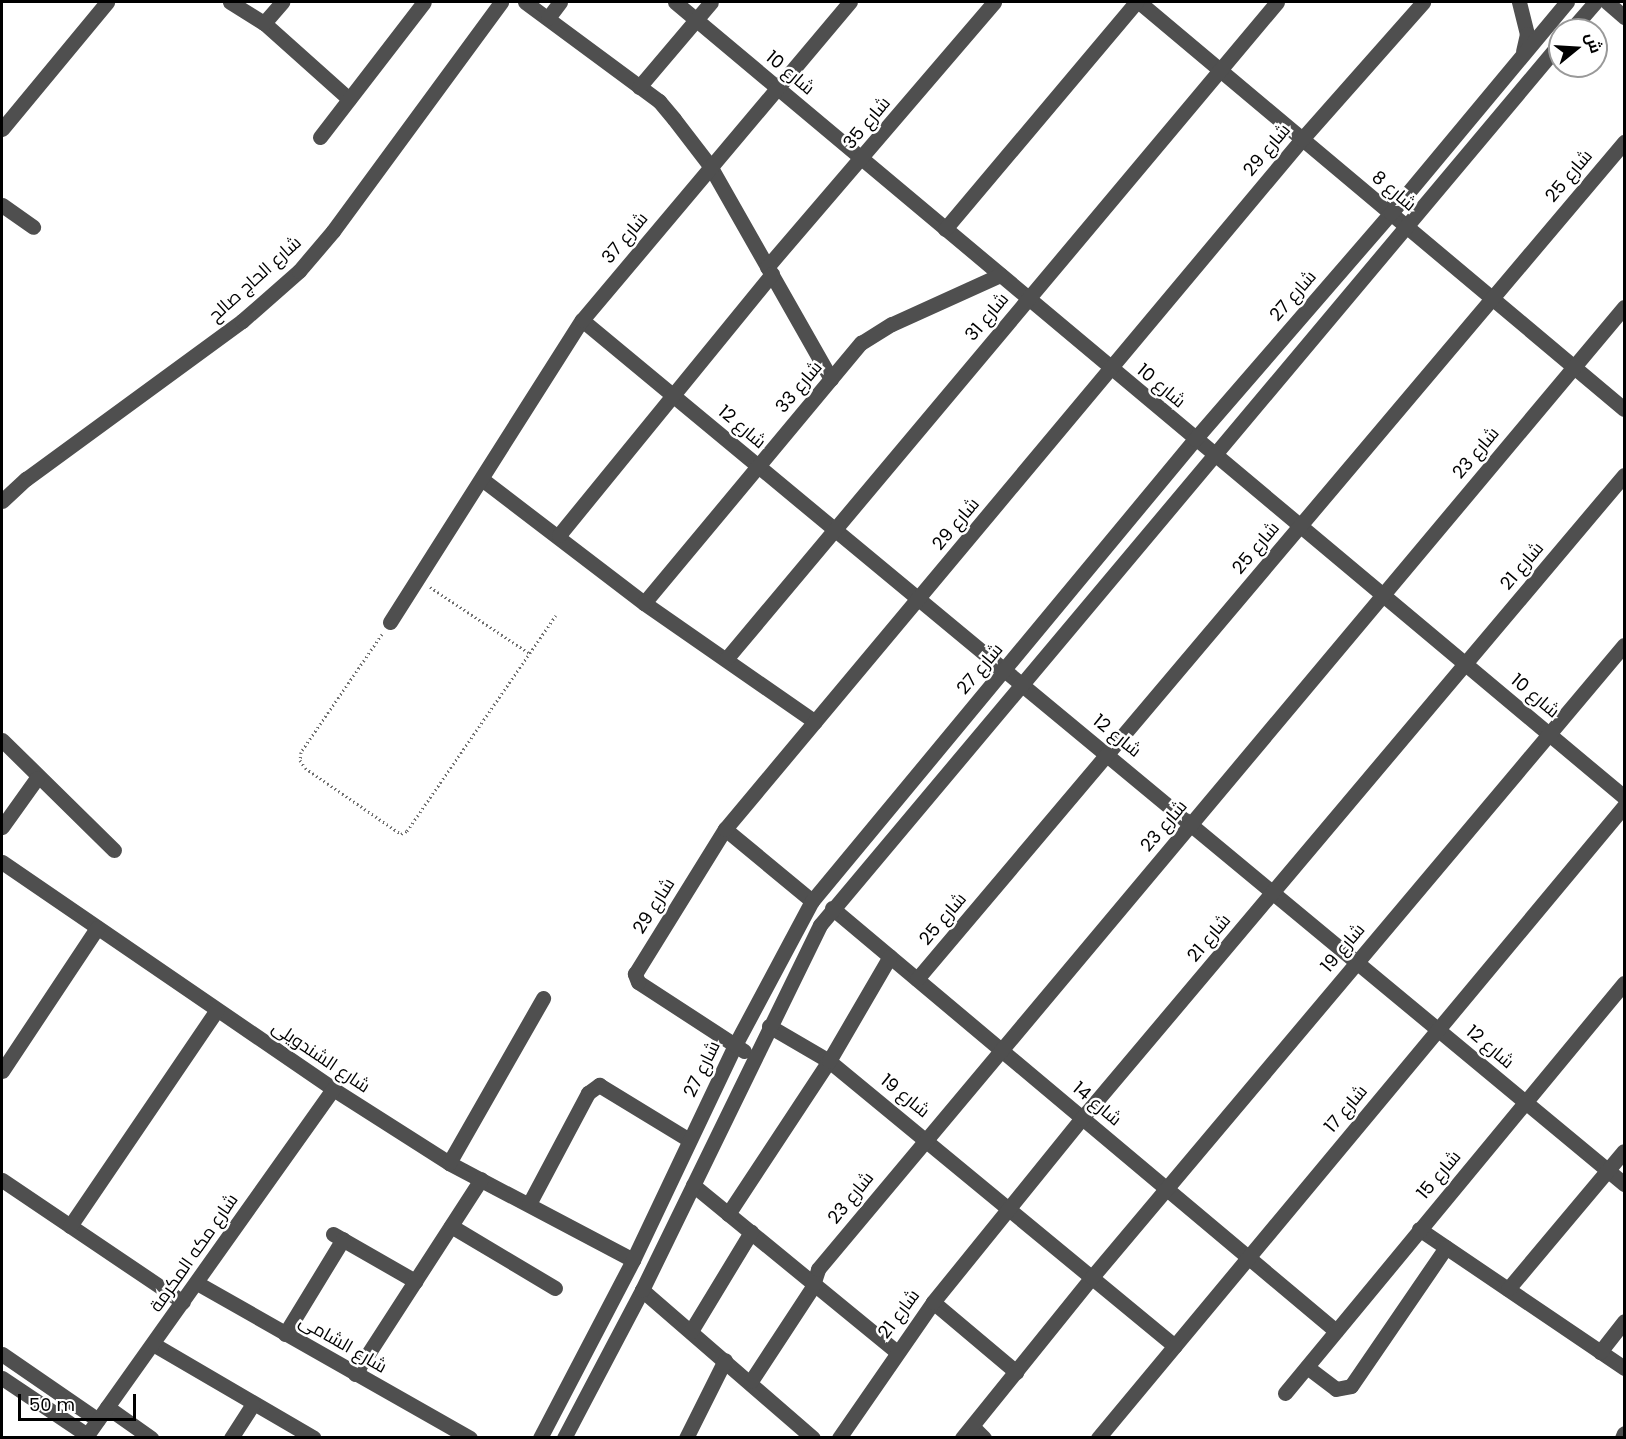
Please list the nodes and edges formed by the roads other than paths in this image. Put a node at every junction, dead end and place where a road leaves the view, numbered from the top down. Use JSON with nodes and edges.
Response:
{"nodes":[{"id":1,"x":107,"y":2,"type":"edge"},
{"id":2,"x":230,"y":2,"type":"edge"},
{"id":3,"x":282,"y":2,"type":"edge"},
{"id":4,"x":424,"y":2,"type":"edge"},
{"id":5,"x":501,"y":2,"type":"edge"},
{"id":6,"x":525,"y":2,"type":"edge"},
{"id":7,"x":560,"y":2,"type":"edge"},
{"id":8,"x":675,"y":2,"type":"edge"},
{"id":9,"x":711,"y":2,"type":"edge"},
{"id":10,"x":850,"y":2,"type":"edge"},
{"id":11,"x":994,"y":2,"type":"edge"},
{"id":12,"x":1138,"y":2,"type":"edge"},
{"id":13,"x":1277,"y":2,"type":"edge"},
{"id":14,"x":1424,"y":2,"type":"edge"},
{"id":15,"x":1519,"y":2,"type":"edge"},
{"id":16,"x":1566,"y":2,"type":"edge"},
{"id":17,"x":1595,"y":2,"type":"edge"},
{"id":18,"x":1607,"y":2,"type":"edge"},
{"id":19,"x":255,"y":8,"type":"edge"},
{"id":20,"x":1624,"y":16,"type":"edge"},
{"id":21,"x":548,"y":18,"type":"junction"},
{"id":22,"x":1581,"y":18,"type":"edge"},
{"id":23,"x":696,"y":19,"type":"junction"},
{"id":24,"x":264,"y":23,"type":"junction"},
{"id":25,"x":1523,"y":52,"type":"junction"},
{"id":26,"x":1548,"y":57,"type":"edge"},
{"id":27,"x":1220,"y":70,"type":"junction"},
{"id":28,"x":639,"y":87,"type":"junction"},
{"id":29,"x":778,"y":88,"type":"junction"},
{"id":30,"x":349,"y":99,"type":"junction"},
{"id":31,"x":2,"y":129,"type":"edge"},
{"id":32,"x":320,"y":136,"type":"dead end"},
{"id":33,"x":1302,"y":139,"type":"junction"},
{"id":34,"x":1624,"y":142,"type":"edge"},
{"id":35,"x":862,"y":159,"type":"junction"},
{"id":36,"x":710,"y":166,"type":"junction"},
{"id":37,"x":2,"y":205,"type":"edge"},
{"id":38,"x":1391,"y":213,"type":"junction"},
{"id":39,"x":33,"y":227,"type":"dead end"},
{"id":40,"x":1407,"y":227,"type":"junction"},
{"id":41,"x":945,"y":229,"type":"junction"},
{"id":42,"x":769,"y":271,"type":"junction"},
{"id":43,"x":1000,"y":276,"type":"junction"},
{"id":44,"x":1491,"y":298,"type":"junction"},
{"id":45,"x":1028,"y":299,"type":"junction"},
{"id":46,"x":1624,"y":307,"type":"edge"},
{"id":47,"x":582,"y":320,"type":"junction"},
{"id":48,"x":1574,"y":367,"type":"junction"},
{"id":49,"x":1110,"y":368,"type":"junction"},
{"id":50,"x":831,"y":379,"type":"junction"},
{"id":51,"x":671,"y":394,"type":"junction"},
{"id":52,"x":1624,"y":410,"type":"edge"},
{"id":53,"x":1194,"y":439,"type":"junction"},
{"id":54,"x":1212,"y":454,"type":"junction"},
{"id":55,"x":759,"y":466,"type":"junction"},
{"id":56,"x":1624,"y":475,"type":"edge"},
{"id":57,"x":483,"y":480,"type":"junction"},
{"id":58,"x":2,"y":501,"type":"edge"},
{"id":59,"x":1299,"y":526,"type":"junction"},
{"id":60,"x":835,"y":530,"type":"junction"},
{"id":61,"x":559,"y":535,"type":"junction"},
{"id":62,"x":1383,"y":595,"type":"junction"},
{"id":63,"x":919,"y":599,"type":"junction"},
{"id":64,"x":644,"y":603,"type":"junction"},
{"id":65,"x":390,"y":622,"type":"road end"},
{"id":66,"x":1624,"y":645,"type":"edge"},
{"id":67,"x":727,"y":658,"type":"junction"},
{"id":68,"x":1466,"y":663,"type":"junction"},
{"id":69,"x":1005,"y":670,"type":"junction"},
{"id":70,"x":1020,"y":683,"type":"junction"},
{"id":71,"x":815,"y":722,"type":"junction"},
{"id":72,"x":1550,"y":735,"type":"junction"},
{"id":73,"x":2,"y":740,"type":"edge"},
{"id":74,"x":1108,"y":753,"type":"junction"},
{"id":75,"x":37,"y":778,"type":"junction"},
{"id":76,"x":1624,"y":797,"type":"edge"},
{"id":77,"x":1624,"y":806,"type":"edge"},
{"id":78,"x":1191,"y":823,"type":"junction"},
{"id":79,"x":2,"y":827,"type":"edge"},
{"id":80,"x":725,"y":829,"type":"junction"},
{"id":81,"x":114,"y":850,"type":"dead end"},
{"id":82,"x":2,"y":862,"type":"edge"},
{"id":83,"x":1274,"y":892,"type":"junction"},
{"id":84,"x":812,"y":901,"type":"junction"},
{"id":85,"x":832,"y":908,"type":"junction"},
{"id":86,"x":97,"y":928,"type":"junction"},
{"id":87,"x":890,"y":956,"type":"junction"},
{"id":88,"x":1358,"y":961,"type":"junction"},
{"id":89,"x":917,"y":979,"type":"junction"},
{"id":90,"x":1624,"y":983,"type":"edge"},
{"id":91,"x":543,"y":998,"type":"dead end"},
{"id":92,"x":217,"y":1010,"type":"junction"},
{"id":93,"x":769,"y":1026,"type":"junction"},
{"id":94,"x":1438,"y":1029,"type":"junction"},
{"id":95,"x":735,"y":1045,"type":"junction"},
{"id":96,"x":1001,"y":1049,"type":"junction"},
{"id":97,"x":754,"y":1057,"type":"junction"},
{"id":98,"x":829,"y":1061,"type":"junction"},
{"id":99,"x":2,"y":1071,"type":"edge"},
{"id":100,"x":333,"y":1089,"type":"junction"},
{"id":101,"x":1525,"y":1101,"type":"junction"},
{"id":102,"x":1082,"y":1118,"type":"junction"},
{"id":103,"x":926,"y":1138,"type":"junction"},
{"id":104,"x":689,"y":1140,"type":"junction"},
{"id":105,"x":1624,"y":1151,"type":"edge"},
{"id":106,"x":449,"y":1163,"type":"junction"},
{"id":107,"x":1608,"y":1170,"type":"junction"},
{"id":108,"x":481,"y":1179,"type":"junction"},
{"id":109,"x":2,"y":1180,"type":"edge"},
{"id":110,"x":1624,"y":1184,"type":"edge"},
{"id":111,"x":693,"y":1185,"type":"junction"},
{"id":112,"x":1166,"y":1188,"type":"junction"},
{"id":113,"x":529,"y":1204,"type":"junction"},
{"id":114,"x":1010,"y":1207,"type":"junction"},
{"id":115,"x":728,"y":1214,"type":"junction"},
{"id":116,"x":70,"y":1226,"type":"junction"},
{"id":117,"x":451,"y":1226,"type":"junction"},
{"id":118,"x":1419,"y":1229,"type":"junction"},
{"id":119,"x":751,"y":1232,"type":"junction"},
{"id":120,"x":1446,"y":1247,"type":"junction"},
{"id":121,"x":1249,"y":1257,"type":"junction"},
{"id":122,"x":633,"y":1260,"type":"junction"},
{"id":123,"x":1092,"y":1276,"type":"junction"},
{"id":124,"x":415,"y":1281,"type":"junction"},
{"id":125,"x":812,"y":1282,"type":"junction"},
{"id":126,"x":197,"y":1283,"type":"junction"},
{"id":127,"x":555,"y":1288,"type":"dead end"},
{"id":128,"x":1508,"y":1289,"type":"junction"},
{"id":129,"x":642,"y":1290,"type":"junction"},
{"id":130,"x":183,"y":1302,"type":"junction"},
{"id":131,"x":933,"y":1302,"type":"junction"},
{"id":132,"x":1624,"y":1321,"type":"edge"},
{"id":133,"x":1336,"y":1331,"type":"junction"},
{"id":134,"x":691,"y":1332,"type":"junction"},
{"id":135,"x":285,"y":1334,"type":"junction"},
{"id":136,"x":153,"y":1344,"type":"junction"},
{"id":137,"x":1175,"y":1346,"type":"junction"},
{"id":138,"x":896,"y":1351,"type":"junction"},
{"id":139,"x":1600,"y":1352,"type":"junction"},
{"id":140,"x":2,"y":1354,"type":"edge"},
{"id":141,"x":725,"y":1360,"type":"junction"},
{"id":142,"x":1306,"y":1367,"type":"junction"},
{"id":143,"x":1624,"y":1368,"type":"edge"},
{"id":144,"x":1016,"y":1372,"type":"junction"},
{"id":145,"x":355,"y":1374,"type":"junction"},
{"id":146,"x":2,"y":1378,"type":"edge"},
{"id":147,"x":751,"y":1381,"type":"junction"},
{"id":148,"x":1285,"y":1393,"type":"dead end"},
{"id":149,"x":253,"y":1404,"type":"junction"},
{"id":150,"x":107,"y":1407,"type":"junction"},
{"id":151,"x":98,"y":1420,"type":"junction"},
{"id":152,"x":967,"y":1432,"type":"edge"},
{"id":153,"x":1624,"y":1433,"type":"edge"},
{"id":154,"x":86,"y":1436,"type":"edge"},
{"id":155,"x":152,"y":1437,"type":"edge"},
{"id":156,"x":231,"y":1437,"type":"edge"},
{"id":157,"x":314,"y":1437,"type":"edge"},
{"id":158,"x":470,"y":1437,"type":"edge"},
{"id":159,"x":540,"y":1437,"type":"edge"},
{"id":160,"x":564,"y":1437,"type":"edge"},
{"id":161,"x":686,"y":1437,"type":"edge"},
{"id":162,"x":813,"y":1437,"type":"edge"},
{"id":163,"x":838,"y":1437,"type":"edge"},
{"id":164,"x":984,"y":1437,"type":"edge"},
{"id":165,"x":1098,"y":1437,"type":"edge"},
{"id":166,"x":1622,"y":1437,"type":"edge"}],
"edges":[{"from":1,"to":31,"type":"street"},
{"from":2,"to":19,"type":"street"},
{"from":3,"to":24,"type":"street"},
{"from":4,"to":30,"type":"street"},
{"from":5,"to":58,"type":"street","name":"شارع الحاج صالح"},
{"from":6,"to":21,"type":"street"},
{"from":7,"to":21,"type":"street"},
{"from":8,"to":23,"type":"street","name":"شارع 10"},
{"from":9,"to":23,"type":"street"},
{"from":10,"to":29,"type":"street","name":"شارع 37"},
{"from":11,"to":35,"type":"street","name":"شارع 35"},
{"from":12,"to":27,"type":"street","name":"شارع 8"},
{"from":12,"to":41,"type":"street"},
{"from":13,"to":27,"type":"street","name":"شارع 31"},
{"from":14,"to":33,"type":"street","name":"شارع 29"},
{"from":15,"to":25,"type":"street"},
{"from":16,"to":25,"type":"street","name":"شارع 27"},
{"from":17,"to":22,"type":"street"},
{"from":18,"to":20,"type":"street"},
{"from":19,"to":24,"type":"street"},
{"from":21,"to":28,"type":"street"},
{"from":23,"to":28,"type":"street"},
{"from":23,"to":29,"type":"street","name":"شارع 10"},
{"from":24,"to":30,"type":"street"},
{"from":25,"to":38,"type":"street","name":"شارع 27"},
{"from":26,"to":40,"type":"street"},
{"from":27,"to":33,"type":"street","name":"شارع 8"},
{"from":27,"to":45,"type":"street","name":"شارع 31"},
{"from":28,"to":36,"type":"street"},
{"from":29,"to":35,"type":"street","name":"شارع 10"},
{"from":29,"to":36,"type":"street","name":"شارع 37"},
{"from":30,"to":32,"type":"street"},
{"from":33,"to":38,"type":"street","name":"شارع 8"},
{"from":33,"to":49,"type":"street","name":"شارع 29"},
{"from":34,"to":44,"type":"street","name":"شارع 25"},
{"from":35,"to":41,"type":"street","name":"شارع 10"},
{"from":35,"to":42,"type":"street","name":"شارع 35"},
{"from":36,"to":42,"type":"street"},
{"from":36,"to":47,"type":"street","name":"شارع 37"},
{"from":37,"to":39,"type":"street"},
{"from":38,"to":40,"type":"street","name":"شارع 8"},
{"from":38,"to":53,"type":"street","name":"شارع 27"},
{"from":40,"to":44,"type":"street","name":"شارع 8"},
{"from":40,"to":54,"type":"street"},
{"from":41,"to":43,"type":"street","name":"شارع 10"},
{"from":42,"to":50,"type":"street"},
{"from":42,"to":51,"type":"street","name":"شارع 35"},
{"from":43,"to":45,"type":"street","name":"شارع 10"},
{"from":43,"to":50,"type":"street","name":"شارع 33"},
{"from":44,"to":48,"type":"street","name":"شارع 8"},
{"from":44,"to":59,"type":"street","name":"شارع 25"},
{"from":45,"to":49,"type":"street","name":"شارع 10"},
{"from":45,"to":60,"type":"street","name":"شارع 31"},
{"from":46,"to":48,"type":"street","name":"شارع 23"},
{"from":47,"to":51,"type":"street","name":"شارع 12"},
{"from":47,"to":57,"type":"street","name":"شارع 37"},
{"from":48,"to":52,"type":"street","name":"شارع 8"},
{"from":48,"to":62,"type":"street","name":"شارع 23"},
{"from":49,"to":53,"type":"street","name":"شارع 10"},
{"from":49,"to":63,"type":"street","name":"شارع 29"},
{"from":50,"to":55,"type":"street","name":"شارع 33"},
{"from":51,"to":55,"type":"street","name":"شارع 12"},
{"from":51,"to":61,"type":"street","name":"شارع 35"},
{"from":53,"to":54,"type":"street","name":"شارع 10"},
{"from":53,"to":69,"type":"street","name":"شارع 27"},
{"from":54,"to":59,"type":"street","name":"شارع 10"},
{"from":54,"to":70,"type":"street"},
{"from":55,"to":60,"type":"street","name":"شارع 12"},
{"from":55,"to":64,"type":"street","name":"شارع 33"},
{"from":56,"to":68,"type":"street","name":"شارع 21"},
{"from":57,"to":61,"type":"street"},
{"from":57,"to":65,"type":"street","name":"شارع 37"},
{"from":59,"to":62,"type":"street","name":"شارع 10"},
{"from":59,"to":74,"type":"street","name":"شارع 25"},
{"from":60,"to":63,"type":"street","name":"شارع 12"},
{"from":60,"to":67,"type":"street","name":"شارع 31"},
{"from":61,"to":64,"type":"street"},
{"from":62,"to":68,"type":"street","name":"شارع 10"},
{"from":62,"to":78,"type":"street","name":"شارع 23"},
{"from":63,"to":69,"type":"street","name":"شارع 12"},
{"from":63,"to":71,"type":"street","name":"شارع 29"},
{"from":64,"to":67,"type":"street"},
{"from":66,"to":72,"type":"street","name":"شارع 19"},
{"from":67,"to":71,"type":"street"},
{"from":68,"to":72,"type":"street","name":"شارع 10"},
{"from":68,"to":83,"type":"street","name":"شارع 21"},
{"from":69,"to":70,"type":"street","name":"شارع 12"},
{"from":69,"to":84,"type":"street","name":"شارع 27"},
{"from":70,"to":74,"type":"street","name":"شارع 12"},
{"from":70,"to":85,"type":"street"},
{"from":71,"to":80,"type":"street","name":"شارع 29"},
{"from":72,"to":76,"type":"street","name":"شارع 10"},
{"from":72,"to":88,"type":"street","name":"شارع 19"},
{"from":73,"to":75,"type":"street"},
{"from":74,"to":78,"type":"street","name":"شارع 12"},
{"from":74,"to":89,"type":"street","name":"شارع 25"},
{"from":75,"to":79,"type":"street"},
{"from":75,"to":81,"type":"street"},
{"from":77,"to":94,"type":"street","name":"شارع 17"},
{"from":78,"to":83,"type":"street","name":"شارع 12"},
{"from":78,"to":96,"type":"street","name":"شارع 23"},
{"from":80,"to":84,"type":"street"},
{"from":80,"to":95,"type":"street","name":"شارع 29"},
{"from":82,"to":86,"type":"street","name":"شارع الشندويلى"},
{"from":83,"to":88,"type":"street","name":"شارع 12"},
{"from":83,"to":102,"type":"street","name":"شارع 21"},
{"from":84,"to":95,"type":"street","name":"شارع 27"},
{"from":85,"to":87,"type":"street","name":"شارع 14"},
{"from":85,"to":93,"type":"street"},
{"from":86,"to":92,"type":"street","name":"شارع الشندويلى"},
{"from":86,"to":99,"type":"street"},
{"from":87,"to":89,"type":"street","name":"شارع 14"},
{"from":87,"to":98,"type":"street"},
{"from":88,"to":94,"type":"street","name":"شارع 12"},
{"from":88,"to":112,"type":"street","name":"شارع 19"},
{"from":89,"to":96,"type":"street","name":"شارع 14"},
{"from":90,"to":101,"type":"street","name":"شارع 15"},
{"from":91,"to":106,"type":"street"},
{"from":92,"to":100,"type":"street","name":"شارع الشندويلى"},
{"from":92,"to":116,"type":"street"},
{"from":93,"to":97,"type":"street"},
{"from":93,"to":98,"type":"street","name":"شارع 19"},
{"from":94,"to":101,"type":"street","name":"شارع 12"},
{"from":94,"to":121,"type":"street","name":"شارع 17"},
{"from":95,"to":97,"type":"street","name":"شارع 29"},
{"from":95,"to":104,"type":"street","name":"شارع 27"},
{"from":96,"to":102,"type":"street","name":"شارع 14"},
{"from":96,"to":103,"type":"street","name":"شارع 23"},
{"from":97,"to":111,"type":"street"},
{"from":98,"to":103,"type":"street","name":"شارع 19"},
{"from":98,"to":115,"type":"street"},
{"from":100,"to":106,"type":"street","name":"شارع الشندويلى"},
{"from":100,"to":126,"type":"street","name":"شارع مكه المكرمة"},
{"from":101,"to":107,"type":"street","name":"شارع 12"},
{"from":101,"to":118,"type":"street","name":"شارع 15"},
{"from":102,"to":112,"type":"street","name":"شارع 14"},
{"from":102,"to":114,"type":"street","name":"شارع 21"},
{"from":103,"to":114,"type":"street","name":"شارع 19"},
{"from":103,"to":125,"type":"street","name":"شارع 23"},
{"from":104,"to":113,"type":"street"},
{"from":104,"to":122,"type":"street","name":"شارع 27"},
{"from":105,"to":107,"type":"street"},
{"from":106,"to":108,"type":"street","name":"شارع الشندويلى"},
{"from":107,"to":110,"type":"street","name":"شارع 12"},
{"from":107,"to":128,"type":"street"},
{"from":108,"to":113,"type":"street","name":"شارع الشندويلى"},
{"from":108,"to":117,"type":"street"},
{"from":109,"to":116,"type":"street"},
{"from":111,"to":115,"type":"street"},
{"from":111,"to":129,"type":"street"},
{"from":112,"to":121,"type":"street","name":"شارع 14"},
{"from":112,"to":123,"type":"street","name":"شارع 19"},
{"from":113,"to":122,"type":"street","name":"شارع الشندويلى"},
{"from":114,"to":123,"type":"street","name":"شارع 19"},
{"from":114,"to":131,"type":"street","name":"شارع 21"},
{"from":115,"to":119,"type":"street"},
{"from":116,"to":130,"type":"street"},
{"from":117,"to":124,"type":"street"},
{"from":117,"to":127,"type":"street"},
{"from":118,"to":120,"type":"street"},
{"from":118,"to":133,"type":"street","name":"شارع 15"},
{"from":119,"to":125,"type":"street"},
{"from":119,"to":134,"type":"street"},
{"from":120,"to":128,"type":"street"},
{"from":120,"to":142,"type":"street"},
{"from":121,"to":133,"type":"street","name":"شارع 14"},
{"from":121,"to":137,"type":"street","name":"شارع 17"},
{"from":122,"to":159,"type":"street","name":"شارع 27"},
{"from":123,"to":137,"type":"street","name":"شارع 19"},
{"from":123,"to":144,"type":"street","name":"شارع 19"},
{"from":124,"to":135,"type":"street"},
{"from":124,"to":145,"type":"street"},
{"from":125,"to":138,"type":"street"},
{"from":125,"to":147,"type":"street","name":"شارع 23"},
{"from":126,"to":130,"type":"street","name":"شارع مكه المكرمة"},
{"from":126,"to":135,"type":"street","name":"شارع الشامى"},
{"from":128,"to":139,"type":"street"},
{"from":129,"to":134,"type":"street"},
{"from":129,"to":160,"type":"street"},
{"from":130,"to":136,"type":"street","name":"شارع مكه المكرمة"},
{"from":131,"to":138,"type":"street","name":"شارع 21"},
{"from":131,"to":144,"type":"street"},
{"from":132,"to":139,"type":"street"},
{"from":133,"to":142,"type":"street","name":"شارع 15"},
{"from":134,"to":141,"type":"street"},
{"from":135,"to":145,"type":"street","name":"شارع الشامى"},
{"from":136,"to":149,"type":"street"},
{"from":136,"to":150,"type":"street","name":"شارع مكه المكرمة"},
{"from":137,"to":165,"type":"street","name":"شارع 17"},
{"from":138,"to":163,"type":"street","name":"شارع 21"},
{"from":139,"to":143,"type":"street"},
{"from":140,"to":151,"type":"street"},
{"from":141,"to":147,"type":"street"},
{"from":141,"to":161,"type":"street"},
{"from":142,"to":148,"type":"street","name":"شارع 15"},
{"from":144,"to":152,"type":"street","name":"شارع 19"},
{"from":145,"to":158,"type":"street","name":"شارع الشامى"},
{"from":146,"to":154,"type":"street"},
{"from":147,"to":162,"type":"street"},
{"from":149,"to":156,"type":"street"},
{"from":149,"to":157,"type":"street"},
{"from":150,"to":151,"type":"street","name":"شارع مكه المكرمة"},
{"from":150,"to":155,"type":"street"},
{"from":151,"to":154,"type":"street","name":"شارع مكه المكرمة"},
{"from":152,"to":164,"type":"street"},
{"from":153,"to":166,"type":"street"}]}
